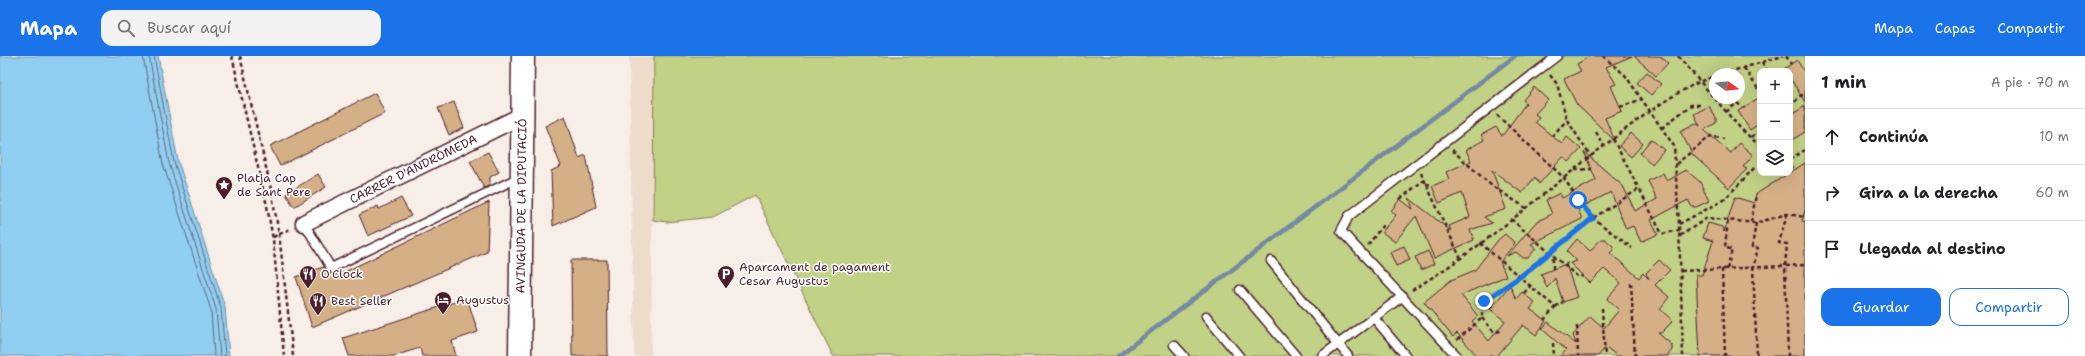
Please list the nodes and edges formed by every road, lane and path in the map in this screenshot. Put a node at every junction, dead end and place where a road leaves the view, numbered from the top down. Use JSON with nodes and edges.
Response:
{"nodes":[{"id":1,"x":232,"y":56,"type":"edge"},
{"id":2,"x":240,"y":56,"type":"edge"},
{"id":3,"x":523,"y":56,"type":"edge"},
{"id":4,"x":1558,"y":56,"type":"edge"},
{"id":5,"x":1605,"y":56,"type":"edge"},
{"id":6,"x":1678,"y":56,"type":"edge"},
{"id":7,"x":1784,"y":56,"type":"edge"},
{"id":8,"x":1762,"y":62,"type":"junction"},
{"id":9,"x":1791,"y":64,"type":"dead end"},
{"id":10,"x":1543,"y":67,"type":"junction"},
{"id":11,"x":1744,"y":68,"type":"edge"},
{"id":12,"x":1765,"y":68,"type":"edge"},
{"id":13,"x":1745,"y":70,"type":"edge"},
{"id":14,"x":1709,"y":78,"type":"edge"},
{"id":15,"x":1699,"y":81,"type":"junction"},
{"id":16,"x":1757,"y":88,"type":"edge"},
{"id":17,"x":1804,"y":95,"type":"edge"},
{"id":18,"x":1642,"y":98,"type":"junction"},
{"id":19,"x":1700,"y":104,"type":"dead end"},
{"id":20,"x":1793,"y":104,"type":"edge"},
{"id":21,"x":1620,"y":106,"type":"dead end"},
{"id":22,"x":1490,"y":107,"type":"junction"},
{"id":23,"x":1744,"y":108,"type":"dead end"},
{"id":24,"x":1651,"y":112,"type":"junction"},
{"id":25,"x":1726,"y":112,"type":"junction"},
{"id":26,"x":523,"y":115,"type":"junction"},
{"id":27,"x":1567,"y":120,"type":"junction"},
{"id":28,"x":1662,"y":128,"type":"junction"},
{"id":29,"x":1596,"y":132,"type":"dead end"},
{"id":30,"x":1757,"y":133,"type":"edge"},
{"id":31,"x":1552,"y":136,"type":"dead end"},
{"id":32,"x":1750,"y":138,"type":"junction"},
{"id":33,"x":1613,"y":139,"type":"junction"},
{"id":34,"x":1724,"y":139,"type":"dead end"},
{"id":35,"x":1444,"y":142,"type":"junction"},
{"id":36,"x":1757,"y":144,"type":"edge"},
{"id":37,"x":1604,"y":146,"type":"junction"},
{"id":38,"x":1805,"y":150,"type":"edge"},
{"id":39,"x":1590,"y":157,"type":"junction"},
{"id":40,"x":1793,"y":157,"type":"edge"},
{"id":41,"x":1417,"y":163,"type":"junction"},
{"id":42,"x":1676,"y":164,"type":"junction"},
{"id":43,"x":1756,"y":166,"type":"dead end"},
{"id":44,"x":1592,"y":169,"type":"dead end"},
{"id":45,"x":1574,"y":170,"type":"junction"},
{"id":46,"x":522,"y":176,"type":"junction"},
{"id":47,"x":1564,"y":178,"type":"junction"},
{"id":48,"x":1424,"y":180,"type":"junction"},
{"id":49,"x":1426,"y":183,"type":"junction"},
{"id":50,"x":1434,"y":185,"type":"dead end"},
{"id":51,"x":1639,"y":189,"type":"junction"},
{"id":52,"x":1756,"y":194,"type":"dead end"},
{"id":53,"x":1400,"y":199,"type":"dead end"},
{"id":54,"x":1526,"y":208,"type":"junction"},
{"id":55,"x":1787,"y":214,"type":"junction"},
{"id":56,"x":1805,"y":217,"type":"edge"},
{"id":57,"x":1593,"y":218,"type":"junction"},
{"id":58,"x":1511,"y":219,"type":"junction"},
{"id":59,"x":1728,"y":220,"type":"junction"},
{"id":60,"x":1751,"y":222,"type":"junction"},
{"id":61,"x":304,"y":223,"type":"joint"},
{"id":62,"x":1756,"y":223,"type":"junction"},
{"id":63,"x":1679,"y":224,"type":"junction"},
{"id":64,"x":1386,"y":227,"type":"dead end"},
{"id":65,"x":1680,"y":230,"type":"junction"},
{"id":66,"x":282,"y":232,"type":"dead end"},
{"id":67,"x":279,"y":234,"type":"junction"},
{"id":68,"x":1680,"y":236,"type":"junction"},
{"id":69,"x":273,"y":237,"type":"junction"},
{"id":70,"x":1480,"y":243,"type":"junction"},
{"id":71,"x":1632,"y":248,"type":"dead end"},
{"id":72,"x":1362,"y":253,"type":"junction"},
{"id":73,"x":1550,"y":253,"type":"junction"},
{"id":74,"x":1553,"y":256,"type":"junction"},
{"id":75,"x":1460,"y":258,"type":"junction"},
{"id":76,"x":1271,"y":261,"type":"dead end"},
{"id":77,"x":1805,"y":265,"type":"edge"},
{"id":78,"x":1785,"y":266,"type":"junction"},
{"id":79,"x":1753,"y":268,"type":"junction"},
{"id":80,"x":1553,"y":269,"type":"dead end"},
{"id":81,"x":1722,"y":269,"type":"junction"},
{"id":82,"x":1727,"y":269,"type":"junction"},
{"id":83,"x":1681,"y":271,"type":"junction"},
{"id":84,"x":1521,"y":276,"type":"junction"},
{"id":85,"x":1584,"y":276,"type":"dead end"},
{"id":86,"x":1631,"y":283,"type":"dead end"},
{"id":87,"x":1531,"y":285,"type":"junction"},
{"id":88,"x":1240,"y":290,"type":"dead end"},
{"id":89,"x":1524,"y":294,"type":"dead end"},
{"id":90,"x":1403,"y":296,"type":"junction"},
{"id":91,"x":1484,"y":301,"type":"junction"},
{"id":92,"x":1563,"y":302,"type":"dead end"},
{"id":93,"x":1492,"y":307,"type":"dead end"},
{"id":94,"x":1555,"y":307,"type":"junction"},
{"id":95,"x":1602,"y":308,"type":"dead end"},
{"id":96,"x":1206,"y":316,"type":"dead end"},
{"id":97,"x":1374,"y":318,"type":"junction"},
{"id":98,"x":1482,"y":318,"type":"junction"},
{"id":99,"x":1544,"y":320,"type":"dead end"},
{"id":100,"x":1577,"y":326,"type":"dead end"},
{"id":101,"x":1501,"y":331,"type":"dead end"},
{"id":102,"x":1553,"y":343,"type":"dead end"},
{"id":103,"x":1337,"y":344,"type":"junction"},
{"id":104,"x":1174,"y":345,"type":"dead end"},
{"id":105,"x":1449,"y":348,"type":"junction"},
{"id":106,"x":284,"y":356,"type":"edge"},
{"id":107,"x":293,"y":356,"type":"edge"},
{"id":108,"x":520,"y":356,"type":"edge"},
{"id":109,"x":1184,"y":356,"type":"edge"},
{"id":110,"x":1239,"y":356,"type":"edge"},
{"id":111,"x":1296,"y":356,"type":"edge"},
{"id":112,"x":1322,"y":356,"type":"edge"},
{"id":113,"x":1348,"y":356,"type":"edge"},
{"id":114,"x":1406,"y":356,"type":"edge"},
{"id":115,"x":1457,"y":356,"type":"edge"},
{"id":116,"x":1554,"y":356,"type":"edge"},
{"id":117,"x":1578,"y":356,"type":"edge"},
{"id":118,"x":1605,"y":356,"type":"edge"},
{"id":119,"x":1635,"y":356,"type":"edge"},
{"id":120,"x":1683,"y":356,"type":"edge"},
{"id":121,"x":1725,"y":356,"type":"edge"},
{"id":122,"x":1758,"y":356,"type":"edge"},
{"id":123,"x":1788,"y":356,"type":"edge"}],
"edges":[{"from":1,"to":69,"type":"path"},
{"from":2,"to":67,"type":"path"},
{"from":3,"to":26,"type":"street","name":"AVINGUDA DE LA DIPUTACIÓ"},
{"from":4,"to":10,"type":"lane"},
{"from":5,"to":18,"type":"path"},
{"from":6,"to":15,"type":"path"},
{"from":7,"to":8,"type":"path"},
{"from":7,"to":9,"type":"path"},
{"from":8,"to":11,"type":"path"},
{"from":8,"to":12,"type":"path"},
{"from":10,"to":22,"type":"lane"},
{"from":10,"to":27,"type":"path"},
{"from":13,"to":16,"type":"path"},
{"from":14,"to":15,"type":"path"},
{"from":15,"to":24,"type":"path"},
{"from":15,"to":25,"type":"path"},
{"from":17,"to":20,"type":"path"},
{"from":18,"to":21,"type":"path"},
{"from":18,"to":24,"type":"path"},
{"from":19,"to":28,"type":"path"},
{"from":22,"to":35,"type":"lane"},
{"from":22,"to":47,"type":"path"},
{"from":23,"to":25,"type":"path"},
{"from":24,"to":28,"type":"path"},
{"from":24,"to":33,"type":"path"},
{"from":25,"to":32,"type":"path"},
{"from":26,"to":46,"type":"street","name":"AVINGUDA DE LA DIPUTACIÓ"},
{"from":26,"to":61,"type":"street","name":"CARRER D'ANDRÒMEDA"},
{"from":27,"to":31,"type":"path"},
{"from":27,"to":39,"type":"path"},
{"from":28,"to":42,"type":"path"},
{"from":29,"to":37,"type":"path"},
{"from":30,"to":32,"type":"path"},
{"from":32,"to":36,"type":"path"},
{"from":33,"to":37,"type":"path"},
{"from":33,"to":51,"type":"path"},
{"from":34,"to":42,"type":"path"},
{"from":35,"to":41,"type":"lane"},
{"from":35,"to":54,"type":"path"},
{"from":37,"to":39,"type":"path"},
{"from":38,"to":40,"type":"path"},
{"from":39,"to":45,"type":"path"},
{"from":41,"to":48,"type":"path"},
{"from":41,"to":72,"type":"lane"},
{"from":42,"to":63,"type":"path"},
{"from":43,"to":63,"type":"path"},
{"from":44,"to":45,"type":"path"},
{"from":45,"to":47,"type":"path"},
{"from":46,"to":61,"type":"lane"},
{"from":46,"to":108,"type":"street","name":"AVINGUDA DE LA DIPUTACIÓ"},
{"from":47,"to":54,"type":"path"},
{"from":47,"to":57,"type":"path"},
{"from":48,"to":49,"type":"path"},
{"from":48,"to":53,"type":"path"},
{"from":49,"to":50,"type":"path"},
{"from":49,"to":75,"type":"path"},
{"from":51,"to":57,"type":"path"},
{"from":51,"to":65,"type":"path"},
{"from":52,"to":60,"type":"path"},
{"from":54,"to":58,"type":"path"},
{"from":55,"to":56,"type":"path"},
{"from":55,"to":62,"type":"path"},
{"from":55,"to":78,"type":"path"},
{"from":57,"to":71,"type":"path"},
{"from":57,"to":73,"type":"path"},
{"from":58,"to":70,"type":"path"},
{"from":58,"to":73,"type":"path"},
{"from":59,"to":60,"type":"path"},
{"from":59,"to":68,"type":"path"},
{"from":59,"to":82,"type":"path"},
{"from":60,"to":62,"type":"path"},
{"from":62,"to":79,"type":"path"},
{"from":63,"to":65,"type":"path"},
{"from":64,"to":72,"type":"path"},
{"from":65,"to":68,"type":"path"},
{"from":66,"to":67,"type":"path"},
{"from":67,"to":69,"type":"path"},
{"from":67,"to":107,"type":"path"},
{"from":68,"to":83,"type":"path"},
{"from":69,"to":106,"type":"path"},
{"from":70,"to":75,"type":"path"},
{"from":70,"to":84,"type":"path"},
{"from":72,"to":90,"type":"lane"},
{"from":73,"to":74,"type":"path"},
{"from":73,"to":84,"type":"path"},
{"from":74,"to":80,"type":"path"},
{"from":74,"to":85,"type":"path"},
{"from":75,"to":90,"type":"path"},
{"from":76,"to":103,"type":"lane"},
{"from":77,"to":78,"type":"path"},
{"from":78,"to":79,"type":"path"},
{"from":78,"to":123,"type":"path"},
{"from":79,"to":82,"type":"path"},
{"from":79,"to":122,"type":"path"},
{"from":81,"to":82,"type":"path"},
{"from":81,"to":83,"type":"path"},
{"from":81,"to":121,"type":"path"},
{"from":83,"to":120,"type":"path"},
{"from":84,"to":87,"type":"path"},
{"from":84,"to":91,"type":"path"},
{"from":86,"to":119,"type":"path"},
{"from":87,"to":89,"type":"path"},
{"from":87,"to":94,"type":"path"},
{"from":88,"to":111,"type":"lane"},
{"from":90,"to":97,"type":"lane"},
{"from":90,"to":105,"type":"lane"},
{"from":91,"to":93,"type":"path"},
{"from":91,"to":98,"type":"path"},
{"from":92,"to":94,"type":"path"},
{"from":94,"to":99,"type":"path"},
{"from":95,"to":118,"type":"path"},
{"from":96,"to":110,"type":"lane"},
{"from":97,"to":103,"type":"lane"},
{"from":97,"to":114,"type":"lane"},
{"from":98,"to":101,"type":"path"},
{"from":98,"to":105,"type":"path"},
{"from":100,"to":117,"type":"path"},
{"from":102,"to":116,"type":"path"},
{"from":103,"to":112,"type":"lane"},
{"from":103,"to":113,"type":"lane"},
{"from":104,"to":109,"type":"lane"},
{"from":105,"to":115,"type":"lane"}]}
